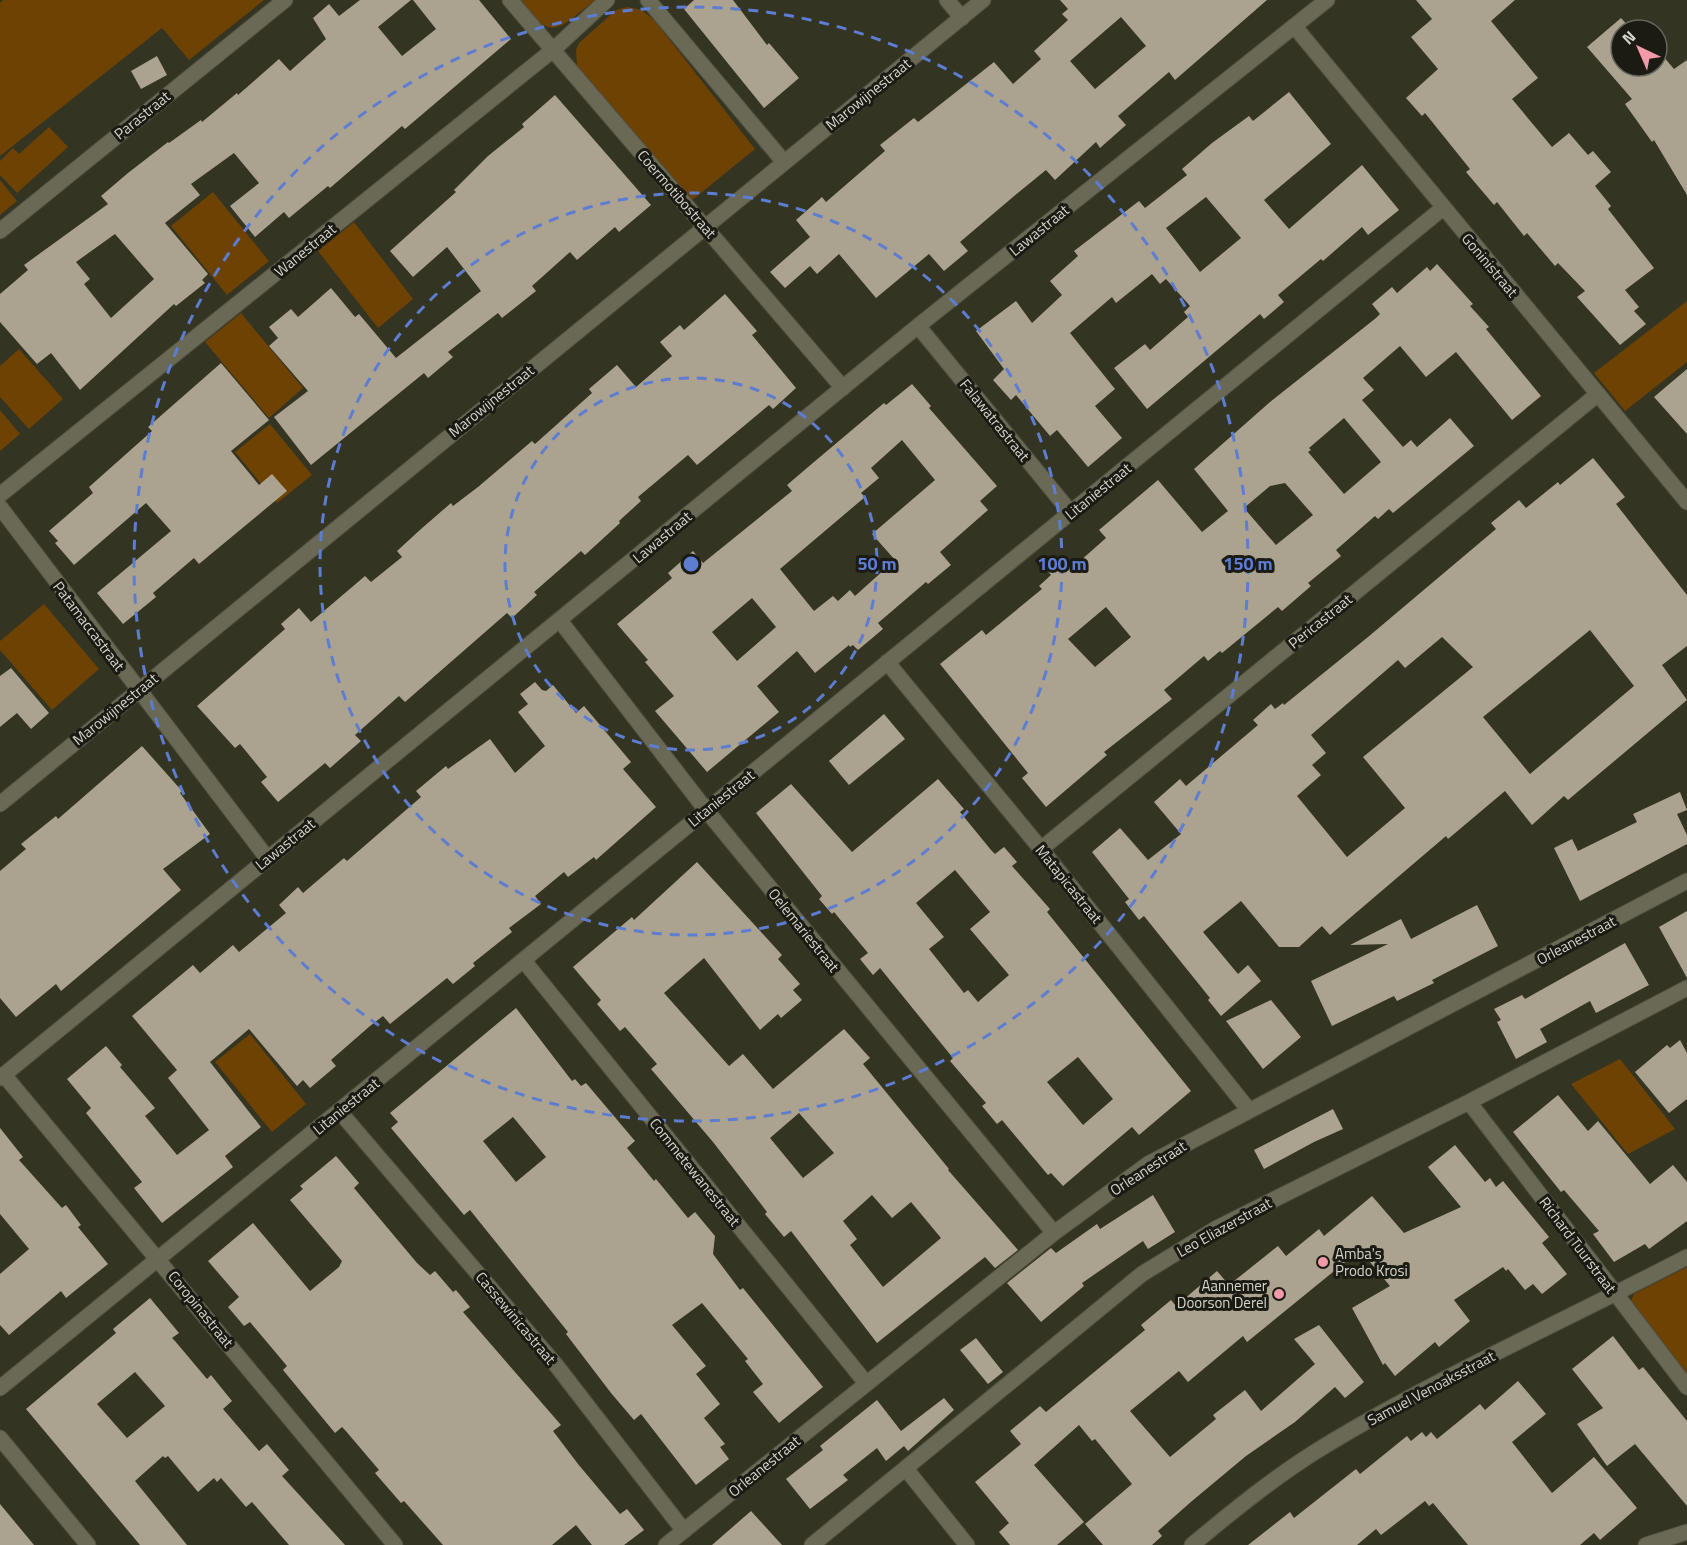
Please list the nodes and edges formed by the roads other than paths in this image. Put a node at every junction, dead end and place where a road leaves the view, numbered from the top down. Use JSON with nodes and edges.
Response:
{"nodes":[{"id":1,"x":285,"y":0,"type":"edge"},
{"id":2,"x":510,"y":0,"type":"edge"},
{"id":3,"x":607,"y":0,"type":"edge"},
{"id":4,"x":648,"y":0,"type":"edge"},
{"id":5,"x":947,"y":0,"type":"edge"},
{"id":6,"x":983,"y":0,"type":"edge"},
{"id":7,"x":1327,"y":0,"type":"edge"},
{"id":8,"x":962,"y":18,"type":"junction"},
{"id":9,"x":1295,"y":27,"type":"junction"},
{"id":10,"x":553,"y":50,"type":"junction"},
{"id":11,"x":784,"y":162,"type":"junction"},
{"id":12,"x":1443,"y":208,"type":"junction"},
{"id":13,"x":705,"y":226,"type":"junction"},
{"id":14,"x":0,"y":231,"type":"edge"},
{"id":15,"x":918,"y":326,"type":"junction"},
{"id":16,"x":843,"y":388,"type":"junction"},
{"id":17,"x":1598,"y":394,"type":"junction"},
{"id":18,"x":0,"y":495,"type":"edge"},
{"id":19,"x":1687,"y":502,"type":"edge"},
{"id":20,"x":0,"y":507,"type":"edge"},
{"id":21,"x":1071,"y":513,"type":"junction"},
{"id":22,"x":561,"y":622,"type":"junction"},
{"id":23,"x":887,"y":662,"type":"junction"},
{"id":24,"x":137,"y":690,"type":"junction"},
{"id":25,"x":0,"y":804,"type":"edge"},
{"id":26,"x":706,"y":810,"type":"junction"},
{"id":27,"x":1041,"y":849,"type":"junction"},
{"id":28,"x":267,"y":858,"type":"junction"},
{"id":29,"x":1687,"y":880,"type":"edge"},
{"id":30,"x":524,"y":961,"type":"junction"},
{"id":31,"x":1687,"y":987,"type":"edge"},
{"id":32,"x":2,"y":1077,"type":"edge"},
{"id":33,"x":1469,"y":1102,"type":"junction"},
{"id":34,"x":1248,"y":1109,"type":"junction"},
{"id":35,"x":340,"y":1112,"type":"junction"},
{"id":36,"x":1054,"y":1233,"type":"junction"},
{"id":37,"x":1687,"y":1257,"type":"edge"},
{"id":38,"x":160,"y":1259,"type":"junction"},
{"id":39,"x":1616,"y":1294,"type":"junction"},
{"id":40,"x":866,"y":1383,"type":"junction"},
{"id":41,"x":1687,"y":1387,"type":"edge"},
{"id":42,"x":0,"y":1388,"type":"edge"},
{"id":43,"x":0,"y":1438,"type":"edge"},
{"id":44,"x":906,"y":1469,"type":"junction"},
{"id":45,"x":684,"y":1531,"type":"junction"},
{"id":46,"x":1687,"y":1532,"type":"edge"},
{"id":47,"x":88,"y":1545,"type":"edge"},
{"id":48,"x":395,"y":1545,"type":"edge"},
{"id":49,"x":666,"y":1545,"type":"edge"},
{"id":50,"x":812,"y":1545,"type":"edge"},
{"id":51,"x":967,"y":1545,"type":"edge"},
{"id":52,"x":1192,"y":1545,"type":"edge"},
{"id":53,"x":1646,"y":1545,"type":"edge"}],
"edges":[{"from":1,"to":14,"type":"street","name":"Parastraat"},
{"from":2,"to":10,"type":"street","name":"Coermotibostraat"},
{"from":3,"to":10,"type":"street","name":"Wanestraat"},
{"from":4,"to":11,"type":"street"},
{"from":5,"to":8,"type":"street"},
{"from":6,"to":8,"type":"street","name":"Marowijnestraat"},
{"from":7,"to":9,"type":"street","name":"Lawastraat"},
{"from":8,"to":11,"type":"street","name":"Marowijnestraat"},
{"from":9,"to":12,"type":"street","name":"Goninistraat"},
{"from":9,"to":15,"type":"street","name":"Lawastraat"},
{"from":10,"to":13,"type":"street","name":"Coermotibostraat"},
{"from":10,"to":18,"type":"street","name":"Wanestraat"},
{"from":11,"to":13,"type":"street","name":"Marowijnestraat"},
{"from":12,"to":17,"type":"street","name":"Goninistraat"},
{"from":12,"to":21,"type":"street","name":"Litaniestraat"},
{"from":13,"to":16,"type":"street","name":"Coermotibostraat"},
{"from":13,"to":24,"type":"street","name":"Marowijnestraat"},
{"from":15,"to":16,"type":"street","name":"Lawastraat"},
{"from":15,"to":21,"type":"street","name":"Falawatrastraat"},
{"from":16,"to":22,"type":"street","name":"Lawastraat"},
{"from":17,"to":19,"type":"street","name":"Goninistraat"},
{"from":17,"to":27,"type":"street","name":"Pericastraat"},
{"from":20,"to":24,"type":"street","name":"Patamaccastraat"},
{"from":21,"to":23,"type":"street","name":"Litaniestraat"},
{"from":22,"to":26,"type":"street","name":"Oelemariestraat"},
{"from":22,"to":28,"type":"street","name":"Lawastraat"},
{"from":23,"to":26,"type":"street","name":"Litaniestraat"},
{"from":23,"to":27,"type":"street","name":"Matapicastraat"},
{"from":24,"to":25,"type":"street","name":"Marowijnestraat"},
{"from":24,"to":28,"type":"street","name":"Patamaccastraat"},
{"from":26,"to":30,"type":"street","name":"Litaniestraat"},
{"from":26,"to":36,"type":"street","name":"Oelemariestraat"},
{"from":27,"to":34,"type":"street","name":"Matapicastraat"},
{"from":28,"to":32,"type":"street","name":"Lawastraat"},
{"from":29,"to":34,"type":"street","name":"Orleanestraat"},
{"from":30,"to":35,"type":"street","name":"Litaniestraat"},
{"from":30,"to":40,"type":"street","name":"Commetewanestraat"},
{"from":31,"to":33,"type":"street","name":"Leo Eliazerstraat"},
{"from":32,"to":38,"type":"street","name":"Coropinastraat"},
{"from":33,"to":39,"type":"street","name":"Richard Tuurstraat"},
{"from":33,"to":44,"type":"street","name":"Leo Eliazerstraat"},
{"from":34,"to":36,"type":"street","name":"Orleanestraat"},
{"from":35,"to":38,"type":"street","name":"Litaniestraat"},
{"from":35,"to":45,"type":"street","name":"Cassewinicastraat"},
{"from":36,"to":40,"type":"street","name":"Orleanestraat"},
{"from":37,"to":39,"type":"street","name":"Samuel Venoaksstraat"},
{"from":38,"to":42,"type":"street","name":"Litaniestraat"},
{"from":38,"to":48,"type":"street","name":"Coropinastraat"},
{"from":39,"to":41,"type":"street","name":"Richard Tuurstraat"},
{"from":39,"to":52,"type":"street","name":"Samuel Venoaksstraat"},
{"from":40,"to":45,"type":"street","name":"Orleanestraat"},
{"from":43,"to":47,"type":"street"},
{"from":44,"to":50,"type":"street","name":"Leo Eliazerstraat"},
{"from":44,"to":51,"type":"street"},
{"from":45,"to":49,"type":"street","name":"Orleanestraat"},
{"from":46,"to":53,"type":"street"}]}
